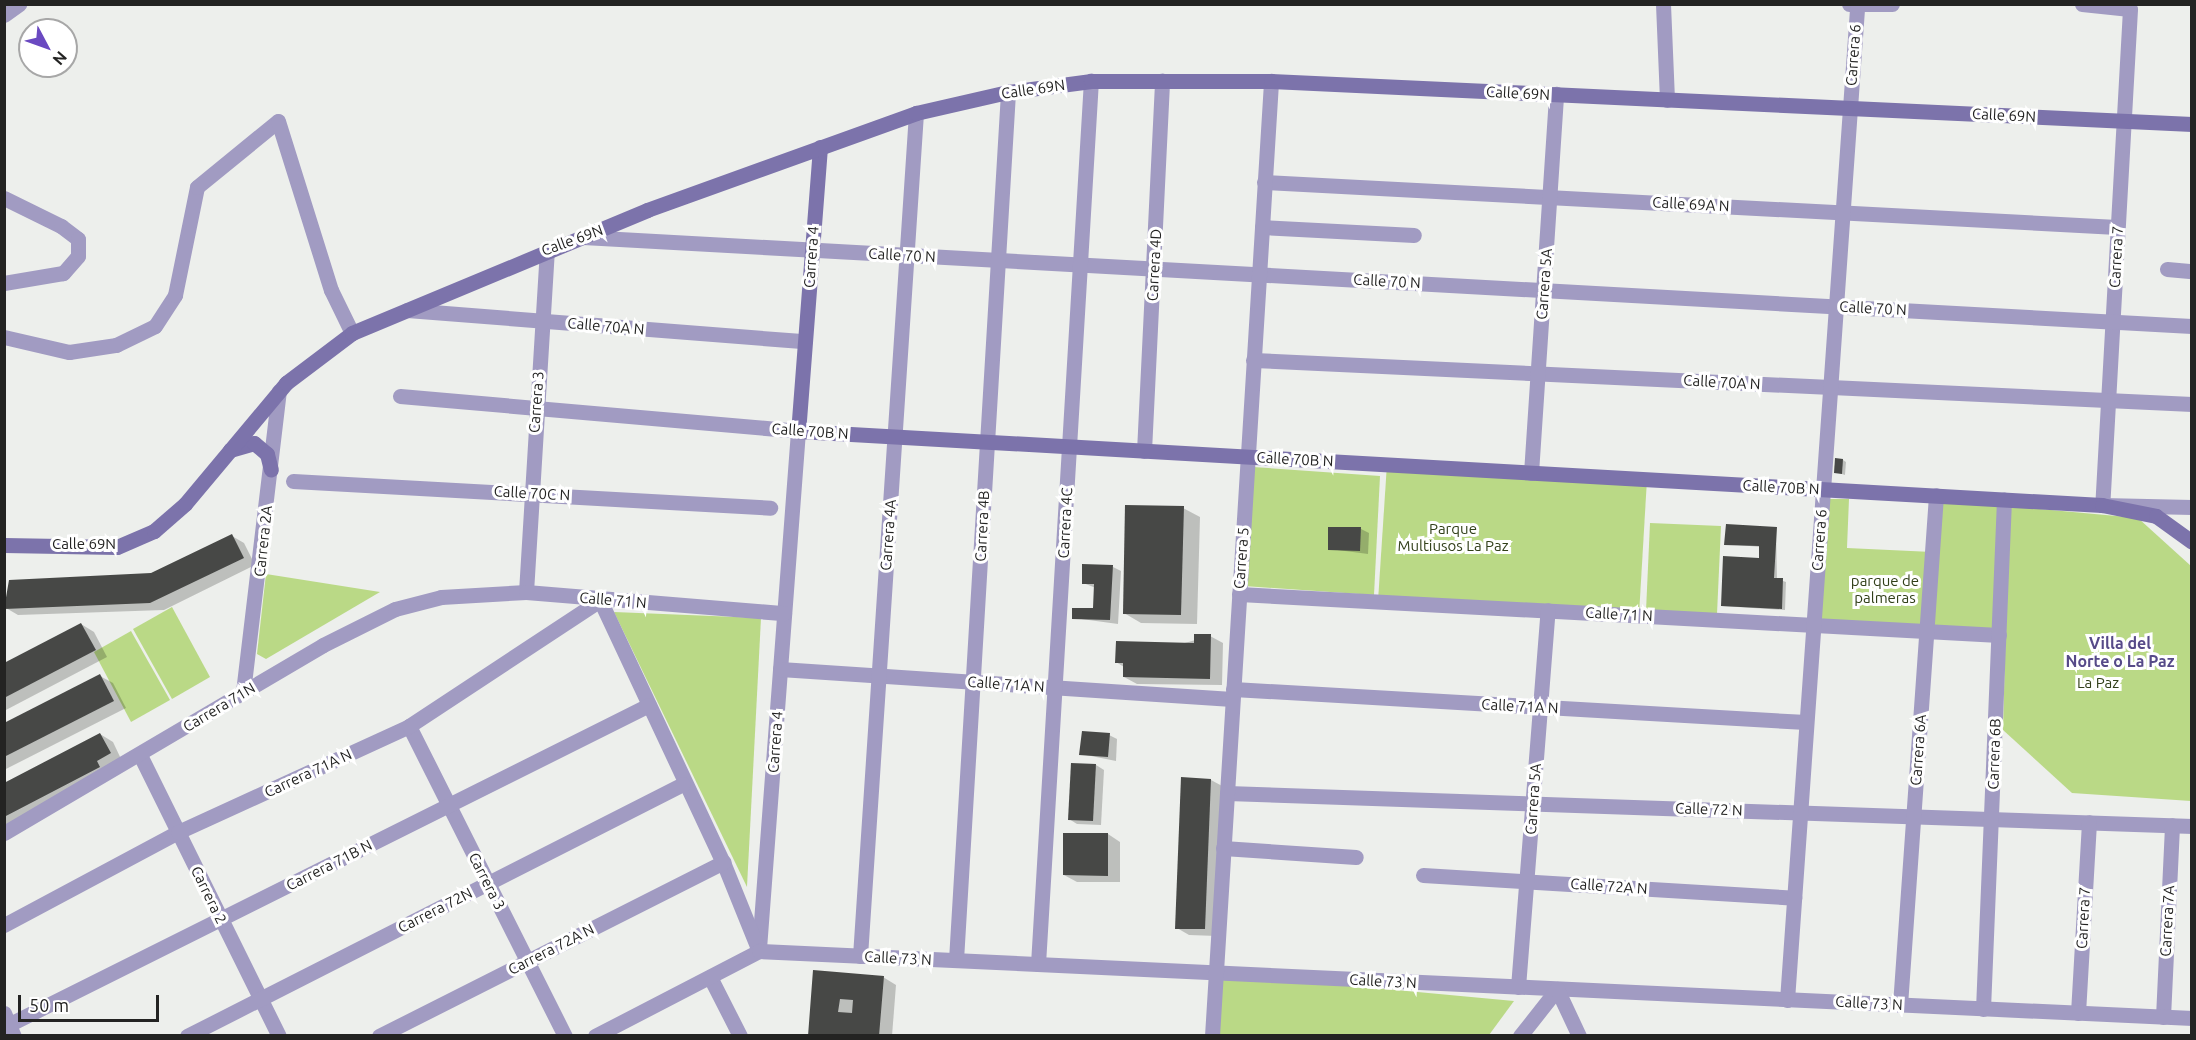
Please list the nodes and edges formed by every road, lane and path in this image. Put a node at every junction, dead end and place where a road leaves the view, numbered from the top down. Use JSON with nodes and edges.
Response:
{"nodes":[{"id":1,"x":19,"y":4,"type":"edge"},
{"id":2,"x":1663,"y":4,"type":"edge"},
{"id":3,"x":1893,"y":4,"type":"edge"},
{"id":4,"x":2088,"y":5,"type":"edge"},
{"id":5,"x":1853,"y":6,"type":"edge"},
{"id":6,"x":4,"y":15,"type":"edge"},
{"id":7,"x":1162,"y":80,"type":"junction"},
{"id":8,"x":1091,"y":81,"type":"junction"},
{"id":9,"x":1271,"y":81,"type":"junction"},
{"id":10,"x":1008,"y":92,"type":"junction"},
{"id":11,"x":1556,"y":94,"type":"junction"},
{"id":12,"x":1668,"y":100,"type":"junction"},
{"id":13,"x":1850,"y":108,"type":"junction"},
{"id":14,"x":916,"y":113,"type":"junction"},
{"id":15,"x":2123,"y":121,"type":"junction"},
{"id":16,"x":2192,"y":124,"type":"edge"},
{"id":17,"x":820,"y":147,"type":"junction"},
{"id":18,"x":1264,"y":182,"type":"junction"},
{"id":19,"x":1550,"y":197,"type":"junction"},
{"id":20,"x":4,"y":198,"type":"edge"},
{"id":21,"x":1842,"y":212,"type":"junction"},
{"id":22,"x":1262,"y":227,"type":"junction"},
{"id":23,"x":2117,"y":227,"type":"junction"},
{"id":24,"x":1414,"y":234,"type":"dead end"},
{"id":25,"x":583,"y":237,"type":"junction"},
{"id":26,"x":547,"y":248,"type":"junction"},
{"id":27,"x":812,"y":250,"type":"junction"},
{"id":28,"x":906,"y":255,"type":"junction"},
{"id":29,"x":998,"y":260,"type":"junction"},
{"id":30,"x":1080,"y":265,"type":"junction"},
{"id":31,"x":1154,"y":269,"type":"junction"},
{"id":32,"x":2167,"y":269,"type":"dead end"},
{"id":33,"x":2192,"y":271,"type":"edge"},
{"id":34,"x":1259,"y":274,"type":"junction"},
{"id":35,"x":4,"y":283,"type":"edge"},
{"id":36,"x":1544,"y":290,"type":"junction"},
{"id":37,"x":1835,"y":306,"type":"junction"},
{"id":38,"x":407,"y":310,"type":"junction"},
{"id":39,"x":542,"y":321,"type":"junction"},
{"id":40,"x":2112,"y":322,"type":"junction"},
{"id":41,"x":2192,"y":326,"type":"edge"},
{"id":42,"x":352,"y":333,"type":"junction"},
{"id":43,"x":4,"y":337,"type":"edge"},
{"id":44,"x":805,"y":341,"type":"junction"},
{"id":45,"x":1253,"y":360,"type":"junction"},
{"id":46,"x":1538,"y":374,"type":"junction"},
{"id":47,"x":1830,"y":387,"type":"junction"},
{"id":48,"x":279,"y":391,"type":"junction"},
{"id":49,"x":400,"y":396,"type":"dead end"},
{"id":50,"x":2108,"y":400,"type":"junction"},
{"id":51,"x":2192,"y":404,"type":"edge"},
{"id":52,"x":536,"y":408,"type":"junction"},
{"id":53,"x":798,"y":431,"type":"junction"},
{"id":54,"x":894,"y":437,"type":"junction"},
{"id":55,"x":988,"y":442,"type":"junction"},
{"id":56,"x":1069,"y":447,"type":"junction"},
{"id":57,"x":1144,"y":451,"type":"junction"},
{"id":58,"x":225,"y":453,"type":"junction"},
{"id":59,"x":1247,"y":456,"type":"junction"},
{"id":60,"x":271,"y":470,"type":"junction"},
{"id":61,"x":1532,"y":472,"type":"junction"},
{"id":62,"x":293,"y":481,"type":"dead end"},
{"id":63,"x":1823,"y":489,"type":"junction"},
{"id":64,"x":529,"y":493,"type":"junction"},
{"id":65,"x":1936,"y":495,"type":"junction"},
{"id":66,"x":2004,"y":499,"type":"junction"},
{"id":67,"x":2102,"y":505,"type":"junction"},
{"id":68,"x":2192,"y":507,"type":"edge"},
{"id":69,"x":770,"y":508,"type":"dead end"},
{"id":70,"x":2192,"y":542,"type":"edge"},
{"id":71,"x":4,"y":545,"type":"edge"},
{"id":72,"x":526,"y":592,"type":"junction"},
{"id":73,"x":1239,"y":594,"type":"junction"},
{"id":74,"x":441,"y":597,"type":"joint"},
{"id":75,"x":600,"y":600,"type":"junction"},
{"id":76,"x":1548,"y":610,"type":"junction"},
{"id":77,"x":784,"y":613,"type":"junction"},
{"id":78,"x":1813,"y":625,"type":"junction"},
{"id":79,"x":1926,"y":631,"type":"junction"},
{"id":80,"x":1999,"y":635,"type":"junction"},
{"id":81,"x":780,"y":669,"type":"junction"},
{"id":82,"x":878,"y":675,"type":"junction"},
{"id":83,"x":973,"y":682,"type":"junction"},
{"id":84,"x":1055,"y":687,"type":"junction"},
{"id":85,"x":243,"y":692,"type":"junction"},
{"id":86,"x":1233,"y":694,"type":"junction"},
{"id":87,"x":649,"y":705,"type":"junction"},
{"id":88,"x":1540,"y":707,"type":"junction"},
{"id":89,"x":1806,"y":722,"type":"junction"},
{"id":90,"x":409,"y":726,"type":"junction"},
{"id":91,"x":140,"y":755,"type":"junction"},
{"id":92,"x":683,"y":784,"type":"junction"},
{"id":93,"x":1227,"y":793,"type":"junction"},
{"id":94,"x":1533,"y":803,"type":"junction"},
{"id":95,"x":449,"y":805,"type":"junction"},
{"id":96,"x":1800,"y":812,"type":"junction"},
{"id":97,"x":1913,"y":816,"type":"junction"},
{"id":98,"x":1991,"y":819,"type":"junction"},
{"id":99,"x":2089,"y":822,"type":"junction"},
{"id":100,"x":2172,"y":825,"type":"junction"},
{"id":101,"x":2192,"y":826,"type":"edge"},
{"id":102,"x":4,"y":832,"type":"edge"},
{"id":103,"x":178,"y":832,"type":"junction"},
{"id":104,"x":1223,"y":848,"type":"junction"},
{"id":105,"x":1356,"y":857,"type":"dead end"},
{"id":106,"x":723,"y":862,"type":"junction"},
{"id":107,"x":1424,"y":875,"type":"dead end"},
{"id":108,"x":1527,"y":881,"type":"junction"},
{"id":109,"x":488,"y":883,"type":"junction"},
{"id":110,"x":1794,"y":898,"type":"junction"},
{"id":111,"x":221,"y":919,"type":"junction"},
{"id":112,"x":4,"y":925,"type":"edge"},
{"id":113,"x":759,"y":951,"type":"junction"},
{"id":114,"x":860,"y":956,"type":"junction"},
{"id":115,"x":956,"y":960,"type":"junction"},
{"id":116,"x":527,"y":961,"type":"junction"},
{"id":117,"x":1038,"y":964,"type":"junction"},
{"id":118,"x":1215,"y":973,"type":"junction"},
{"id":119,"x":710,"y":977,"type":"junction"},
{"id":120,"x":1518,"y":987,"type":"junction"},
{"id":121,"x":1557,"y":989,"type":"junction"},
{"id":122,"x":260,"y":998,"type":"junction"},
{"id":123,"x":1786,"y":1000,"type":"junction"},
{"id":124,"x":1900,"y":1005,"type":"junction"},
{"id":125,"x":1983,"y":1009,"type":"junction"},
{"id":126,"x":2078,"y":1013,"type":"junction"},
{"id":127,"x":2163,"y":1017,"type":"junction"},
{"id":128,"x":2192,"y":1018,"type":"edge"},
{"id":129,"x":10,"y":1024,"type":"edge"},
{"id":130,"x":187,"y":1035,"type":"edge"},
{"id":131,"x":279,"y":1035,"type":"edge"},
{"id":132,"x":379,"y":1035,"type":"edge"},
{"id":133,"x":565,"y":1035,"type":"edge"},
{"id":134,"x":596,"y":1035,"type":"edge"},
{"id":135,"x":740,"y":1035,"type":"edge"},
{"id":136,"x":1212,"y":1035,"type":"edge"},
{"id":137,"x":1520,"y":1035,"type":"edge"},
{"id":138,"x":1579,"y":1035,"type":"edge"}],
"edges":[{"from":1,"to":6,"type":"street"},
{"from":2,"to":12,"type":"street"},
{"from":3,"to":5,"type":"street"},
{"from":4,"to":15,"type":"street","name":"Carrera 7"},
{"from":5,"to":13,"type":"street","name":"Carrera 6"},
{"from":7,"to":8,"type":"street","name":"Calle 69N"},
{"from":7,"to":9,"type":"street","name":"Calle 69N"},
{"from":7,"to":31,"type":"street","name":"Carrera 4D"},
{"from":8,"to":10,"type":"street","name":"Calle 69N"},
{"from":8,"to":30,"type":"street","name":"Carrera 4C"},
{"from":9,"to":11,"type":"street","name":"Calle 69N"},
{"from":9,"to":18,"type":"street","name":"Carrera 5"},
{"from":10,"to":14,"type":"street","name":"Calle 69N"},
{"from":10,"to":29,"type":"street","name":"Carrera 4B"},
{"from":11,"to":12,"type":"street","name":"Calle 69N"},
{"from":11,"to":19,"type":"street","name":"Carrera 5A"},
{"from":12,"to":13,"type":"street","name":"Calle 69N"},
{"from":13,"to":15,"type":"street","name":"Calle 69N"},
{"from":13,"to":21,"type":"street","name":"Carrera 6"},
{"from":14,"to":17,"type":"street","name":"Calle 69N"},
{"from":14,"to":28,"type":"street","name":"Carrera 4A"},
{"from":15,"to":16,"type":"street","name":"Calle 69N"},
{"from":15,"to":23,"type":"street","name":"Carrera 7"},
{"from":17,"to":25,"type":"street","name":"Calle 69N"},
{"from":17,"to":27,"type":"street","name":"Carrera 4"},
{"from":18,"to":19,"type":"street","name":"Calle 69A N"},
{"from":18,"to":22,"type":"street","name":"Carrera 5"},
{"from":19,"to":21,"type":"street","name":"Calle 69A N"},
{"from":19,"to":36,"type":"street","name":"Carrera 5A"},
{"from":20,"to":35,"type":"street"},
{"from":21,"to":23,"type":"street","name":"Calle 69A N"},
{"from":21,"to":37,"type":"street","name":"Carrera 6"},
{"from":22,"to":24,"type":"street"},
{"from":22,"to":34,"type":"street","name":"Carrera 5"},
{"from":23,"to":40,"type":"street","name":"Carrera 7"},
{"from":25,"to":26,"type":"street","name":"Calle 69N"},
{"from":25,"to":27,"type":"street","name":"Calle 70 N"},
{"from":26,"to":38,"type":"street","name":"Calle 69N"},
{"from":26,"to":39,"type":"street","name":"Carrera 3"},
{"from":27,"to":28,"type":"street","name":"Calle 70 N"},
{"from":27,"to":44,"type":"street","name":"Carrera 4"},
{"from":28,"to":29,"type":"street","name":"Calle 70 N"},
{"from":28,"to":54,"type":"street","name":"Carrera 4A"},
{"from":29,"to":30,"type":"street","name":"Calle 70 N"},
{"from":29,"to":55,"type":"street","name":"Carrera 4B"},
{"from":30,"to":31,"type":"street","name":"Calle 70 N"},
{"from":30,"to":56,"type":"street","name":"Carrera 4C"},
{"from":31,"to":34,"type":"street","name":"Calle 70 N"},
{"from":31,"to":57,"type":"street","name":"Carrera 4D"},
{"from":32,"to":33,"type":"street"},
{"from":34,"to":36,"type":"street","name":"Calle 70 N"},
{"from":34,"to":45,"type":"street","name":"Carrera 5"},
{"from":36,"to":37,"type":"street","name":"Calle 70 N"},
{"from":36,"to":46,"type":"street","name":"Carrera 5A"},
{"from":37,"to":40,"type":"street","name":"Calle 70 N"},
{"from":37,"to":47,"type":"street","name":"Carrera 6"},
{"from":38,"to":39,"type":"street","name":"Calle 70A N"},
{"from":38,"to":42,"type":"street","name":"Calle 69N"},
{"from":39,"to":44,"type":"street","name":"Calle 70A N"},
{"from":39,"to":52,"type":"street","name":"Carrera 3"},
{"from":40,"to":41,"type":"street","name":"Calle 70 N"},
{"from":40,"to":50,"type":"street","name":"Carrera 7"},
{"from":42,"to":43,"type":"street"},
{"from":42,"to":48,"type":"street","name":"Calle 69N"},
{"from":44,"to":53,"type":"street","name":"Carrera 4"},
{"from":45,"to":46,"type":"street","name":"Calle 70A N"},
{"from":45,"to":59,"type":"street","name":"Carrera 5"},
{"from":46,"to":47,"type":"street","name":"Calle 70A N"},
{"from":46,"to":61,"type":"street","name":"Carrera 5A"},
{"from":47,"to":50,"type":"street","name":"Calle 70A N"},
{"from":47,"to":63,"type":"street","name":"Carrera 6"},
{"from":48,"to":58,"type":"street","name":"Calle 69N"},
{"from":48,"to":60,"type":"street","name":"Carrera 2A"},
{"from":49,"to":52,"type":"street","name":"Calle 70B N"},
{"from":50,"to":51,"type":"street","name":"Calle 70A N"},
{"from":50,"to":67,"type":"street","name":"Carrera 7"},
{"from":52,"to":53,"type":"street","name":"Calle 70B N"},
{"from":52,"to":64,"type":"street","name":"Carrera 3"},
{"from":53,"to":54,"type":"street","name":"Calle 70B N"},
{"from":53,"to":77,"type":"street","name":"Carrera 4"},
{"from":54,"to":55,"type":"street","name":"Calle 70B N"},
{"from":54,"to":82,"type":"street","name":"Carrera 4A"},
{"from":55,"to":56,"type":"street","name":"Calle 70B N"},
{"from":55,"to":83,"type":"street","name":"Carrera 4B"},
{"from":56,"to":57,"type":"street","name":"Calle 70B N"},
{"from":56,"to":84,"type":"street","name":"Carrera 4C"},
{"from":57,"to":59,"type":"street","name":"Calle 70B N"},
{"from":58,"to":60,"type":"street"},
{"from":58,"to":71,"type":"street","name":"Calle 69N"},
{"from":59,"to":61,"type":"street","name":"Calle 70B N"},
{"from":59,"to":73,"type":"street","name":"Carrera 5"},
{"from":60,"to":85,"type":"street","name":"Carrera 2A"},
{"from":61,"to":63,"type":"street","name":"Calle 70B N"},
{"from":62,"to":64,"type":"street","name":"Calle 70C N"},
{"from":63,"to":65,"type":"street","name":"Calle 70B N"},
{"from":63,"to":78,"type":"street","name":"Carrera 6"},
{"from":64,"to":69,"type":"street","name":"Calle 70C N"},
{"from":64,"to":72,"type":"street","name":"Carrera 3"},
{"from":65,"to":66,"type":"street","name":"Calle 70B N"},
{"from":65,"to":79,"type":"street","name":"Carrera 6A"},
{"from":66,"to":67,"type":"street","name":"Calle 70B N"},
{"from":66,"to":80,"type":"street","name":"Carrera 6B"},
{"from":67,"to":68,"type":"street","name":"Calle 70B N"},
{"from":67,"to":70,"type":"street"},
{"from":72,"to":74,"type":"street","name":"Calle 71 N"},
{"from":72,"to":75,"type":"street","name":"Calle 71 N"},
{"from":73,"to":76,"type":"street","name":"Calle 71 N"},
{"from":73,"to":86,"type":"street","name":"Carrera 5"},
{"from":74,"to":85,"type":"street","name":"Carrera 71N"},
{"from":75,"to":77,"type":"street","name":"Calle 71 N"},
{"from":75,"to":87,"type":"street"},
{"from":75,"to":90,"type":"street","name":"Carrera 71A N"},
{"from":76,"to":78,"type":"street","name":"Calle 71 N"},
{"from":76,"to":88,"type":"street","name":"Carrera 5A"},
{"from":77,"to":81,"type":"street","name":"Carrera 4"},
{"from":78,"to":79,"type":"street","name":"Calle 71 N"},
{"from":78,"to":89,"type":"street","name":"Carrera 6"},
{"from":79,"to":80,"type":"street","name":"Calle 71 N"},
{"from":79,"to":97,"type":"street","name":"Carrera 6A"},
{"from":80,"to":98,"type":"street","name":"Carrera 6B"},
{"from":81,"to":82,"type":"street","name":"Calle 71A N"},
{"from":81,"to":113,"type":"street","name":"Carrera 4"},
{"from":82,"to":83,"type":"street","name":"Calle 71A N"},
{"from":82,"to":114,"type":"street","name":"Carrera 4A"},
{"from":83,"to":84,"type":"street","name":"Calle 71A N"},
{"from":83,"to":115,"type":"street","name":"Carrera 4B"},
{"from":84,"to":86,"type":"street","name":"Calle 71A N"},
{"from":84,"to":117,"type":"street","name":"Carrera 4C"},
{"from":85,"to":91,"type":"street","name":"Carrera 71N"},
{"from":86,"to":88,"type":"street","name":"Calle 71A N"},
{"from":86,"to":93,"type":"street","name":"Carrera 5"},
{"from":87,"to":92,"type":"street"},
{"from":87,"to":95,"type":"street","name":"Carrera 71B N"},
{"from":88,"to":89,"type":"street","name":"Calle 71A N"},
{"from":88,"to":94,"type":"street","name":"Carrera 5A"},
{"from":89,"to":96,"type":"street","name":"Carrera 6"},
{"from":90,"to":95,"type":"street","name":"Carrera 3"},
{"from":90,"to":103,"type":"street","name":"Carrera 71A N"},
{"from":91,"to":102,"type":"street","name":"Carrera 71N"},
{"from":91,"to":103,"type":"street","name":"Carrera 2"},
{"from":92,"to":106,"type":"street"},
{"from":92,"to":109,"type":"street","name":"Carrera 72N"},
{"from":93,"to":94,"type":"street","name":"Calle 72 N"},
{"from":93,"to":104,"type":"street","name":"Carrera 5"},
{"from":94,"to":96,"type":"street","name":"Calle 72 N"},
{"from":94,"to":108,"type":"street","name":"Carrera 5A"},
{"from":95,"to":109,"type":"street","name":"Carrera 3"},
{"from":95,"to":111,"type":"street","name":"Carrera 71B N"},
{"from":96,"to":97,"type":"street","name":"Calle 72 N"},
{"from":96,"to":110,"type":"street","name":"Carrera 6"},
{"from":97,"to":98,"type":"street","name":"Calle 72 N"},
{"from":97,"to":124,"type":"street","name":"Carrera 6A"},
{"from":98,"to":99,"type":"street","name":"Calle 72 N"},
{"from":98,"to":125,"type":"street","name":"Carrera 6B"},
{"from":99,"to":100,"type":"street","name":"Calle 72 N"},
{"from":99,"to":126,"type":"street","name":"Carrera 7"},
{"from":100,"to":101,"type":"street","name":"Calle 72 N"},
{"from":100,"to":127,"type":"street","name":"Carrera 7A"},
{"from":103,"to":111,"type":"street","name":"Carrera 2"},
{"from":103,"to":112,"type":"street","name":"Carrera 71A N"},
{"from":104,"to":105,"type":"street"},
{"from":104,"to":118,"type":"street","name":"Carrera 5"},
{"from":106,"to":113,"type":"street"},
{"from":106,"to":116,"type":"street","name":"Carrera 72A N"},
{"from":107,"to":108,"type":"street","name":"Calle 72A N"},
{"from":108,"to":110,"type":"street","name":"Calle 72A N"},
{"from":108,"to":120,"type":"street","name":"Carrera 5A"},
{"from":109,"to":116,"type":"street","name":"Carrera 3"},
{"from":109,"to":122,"type":"street","name":"Carrera 72N"},
{"from":110,"to":123,"type":"street","name":"Carrera 6"},
{"from":111,"to":122,"type":"street","name":"Carrera 2"},
{"from":111,"to":129,"type":"street","name":"Carrera 71B N"},
{"from":113,"to":114,"type":"street","name":"Calle 73 N"},
{"from":113,"to":119,"type":"street"},
{"from":114,"to":115,"type":"street","name":"Calle 73 N"},
{"from":115,"to":117,"type":"street","name":"Calle 73 N"},
{"from":116,"to":132,"type":"street","name":"Carrera 72A N"},
{"from":116,"to":133,"type":"street","name":"Carrera 3"},
{"from":117,"to":118,"type":"street","name":"Calle 73 N"},
{"from":118,"to":120,"type":"street","name":"Calle 73 N"},
{"from":118,"to":136,"type":"street","name":"Carrera 5"},
{"from":119,"to":134,"type":"street"},
{"from":119,"to":135,"type":"street"},
{"from":120,"to":121,"type":"street","name":"Calle 73 N"},
{"from":121,"to":123,"type":"street","name":"Calle 73 N"},
{"from":121,"to":137,"type":"street"},
{"from":121,"to":138,"type":"street"},
{"from":122,"to":130,"type":"street","name":"Carrera 72N"},
{"from":122,"to":131,"type":"street","name":"Carrera 2"},
{"from":123,"to":124,"type":"street","name":"Calle 73 N"},
{"from":124,"to":125,"type":"street","name":"Calle 73 N"},
{"from":125,"to":126,"type":"street","name":"Calle 73 N"},
{"from":126,"to":127,"type":"street","name":"Calle 73 N"},
{"from":127,"to":128,"type":"street","name":"Calle 73 N"}]}
